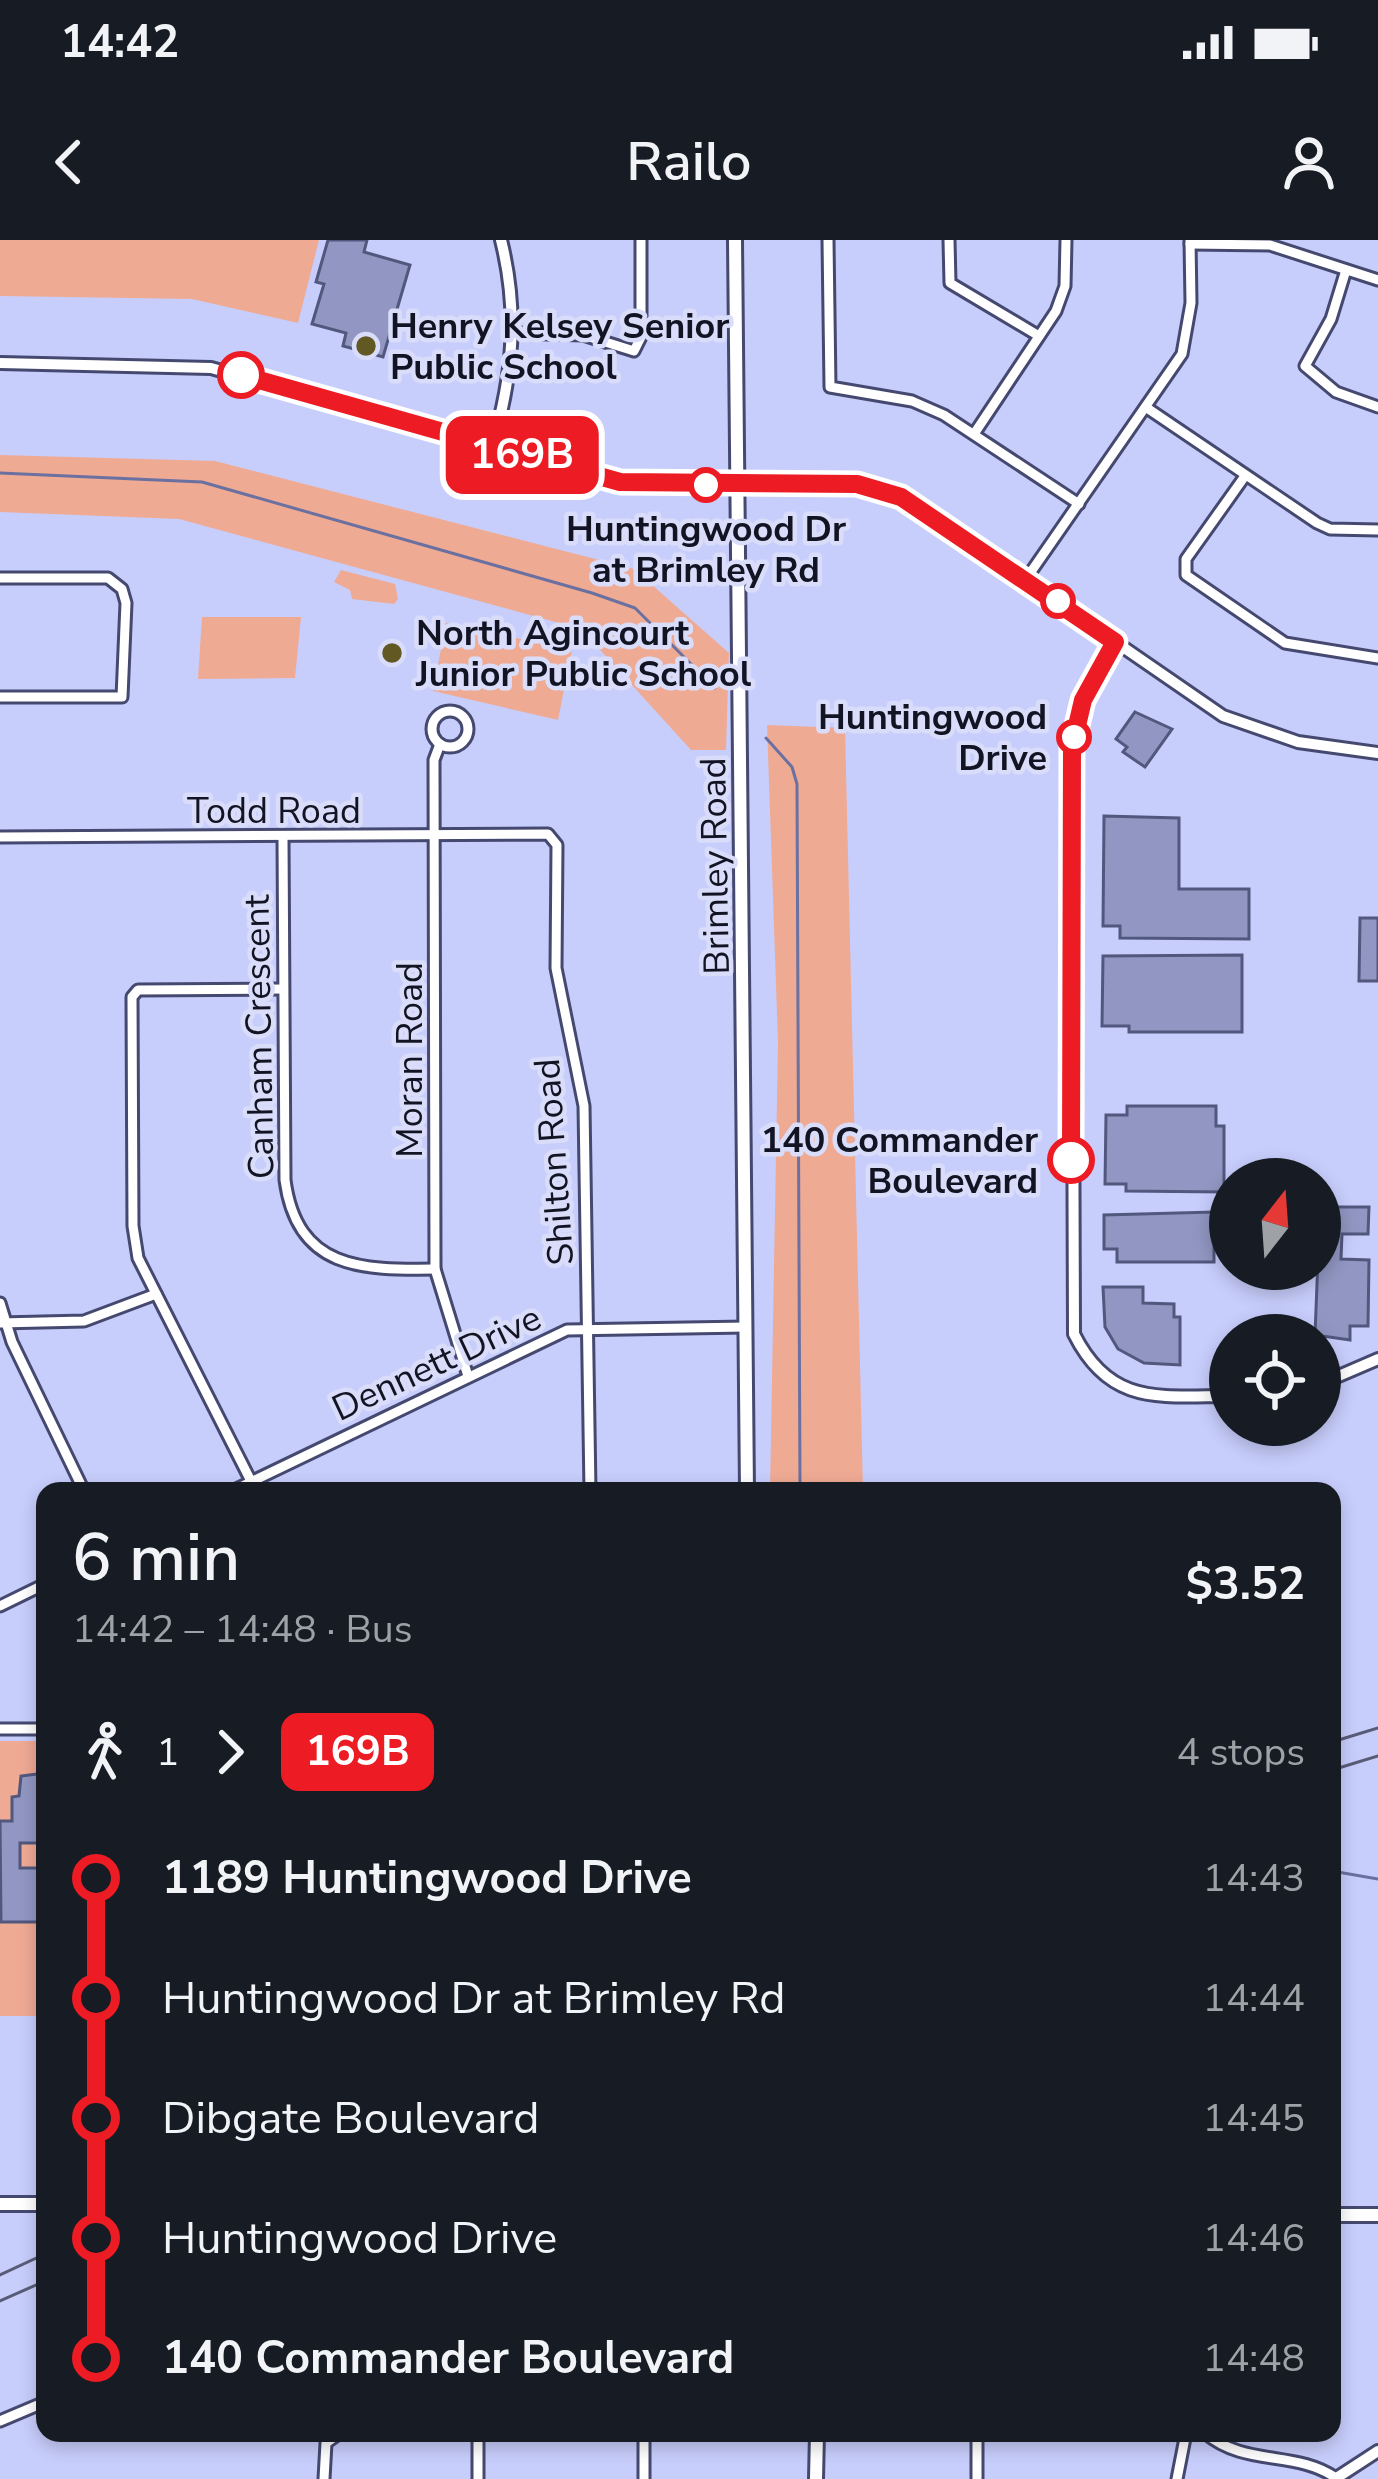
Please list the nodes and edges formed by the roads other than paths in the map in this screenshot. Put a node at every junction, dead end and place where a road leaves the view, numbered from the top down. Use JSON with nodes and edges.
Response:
{"nodes":[{"id":1,"x":501,"y":240,"type":"edge"},
{"id":2,"x":641,"y":240,"type":"edge"},
{"id":3,"x":735,"y":240,"type":"edge"},
{"id":4,"x":828,"y":240,"type":"edge"},
{"id":5,"x":949,"y":240,"type":"edge"},
{"id":6,"x":1066,"y":240,"type":"edge"},
{"id":7,"x":1190,"y":242,"type":"edge"},
{"id":8,"x":1346,"y":270,"type":"junction"},
{"id":9,"x":1378,"y":280,"type":"edge"},
{"id":10,"x":512,"y":333,"type":"junction"},
{"id":11,"x":1039,"y":336,"type":"junction"},
{"id":12,"x":0,"y":363,"type":"edge"},
{"id":13,"x":1378,"y":407,"type":"edge"},
{"id":14,"x":1147,"y":408,"type":"junction"},
{"id":15,"x":976,"y":431,"type":"junction"},
{"id":16,"x":492,"y":447,"type":"junction"},
{"id":17,"x":1245,"y":476,"type":"junction"},
{"id":18,"x":740,"y":485,"type":"junction"},
{"id":19,"x":1079,"y":504,"type":"junction"},
{"id":20,"x":1378,"y":530,"type":"edge"},
{"id":21,"x":0,"y":578,"type":"edge"},
{"id":22,"x":1026,"y":579,"type":"junction"},
{"id":23,"x":1115,"y":642,"type":"junction"},
{"id":24,"x":1378,"y":658,"type":"edge"},
{"id":25,"x":0,"y":697,"type":"edge"},
{"id":26,"x":440,"y":744,"type":"junction"},
{"id":27,"x":1378,"y":753,"type":"edge"},
{"id":28,"x":548,"y":834,"type":"joint"},
{"id":29,"x":0,"y":837,"type":"edge"},
{"id":30,"x":434,"y":837,"type":"junction"},
{"id":31,"x":283,"y":838,"type":"junction"},
{"id":32,"x":283,"y":989,"type":"junction"},
{"id":33,"x":435,"y":1269,"type":"junction"},
{"id":34,"x":156,"y":1294,"type":"junction"},
{"id":35,"x":0,"y":1303,"type":"edge"},
{"id":36,"x":2,"y":1323,"type":"edge"},
{"id":37,"x":588,"y":1327,"type":"junction"},
{"id":38,"x":746,"y":1327,"type":"junction"},
{"id":39,"x":1378,"y":1359,"type":"edge"},
{"id":40,"x":467,"y":1373,"type":"junction"},
{"id":41,"x":1341,"y":1375,"type":"edge"},
{"id":42,"x":1209,"y":1395,"type":"edge"},
{"id":43,"x":80,"y":1482,"type":"edge"},
{"id":44,"x":252,"y":1482,"type":"edge"},
{"id":45,"x":262,"y":1482,"type":"edge"},
{"id":46,"x":590,"y":1482,"type":"edge"},
{"id":47,"x":747,"y":1482,"type":"edge"},
{"id":48,"x":36,"y":1588,"type":"edge"},
{"id":49,"x":0,"y":1606,"type":"edge"},
{"id":50,"x":0,"y":1729,"type":"edge"},
{"id":51,"x":36,"y":1729,"type":"edge"},
{"id":52,"x":0,"y":2204,"type":"edge"},
{"id":53,"x":36,"y":2204,"type":"edge"},
{"id":54,"x":1341,"y":2215,"type":"edge"},
{"id":55,"x":1378,"y":2215,"type":"edge"},
{"id":56,"x":36,"y":2406,"type":"edge"},
{"id":57,"x":0,"y":2421,"type":"edge"},
{"id":58,"x":327,"y":2442,"type":"edge"},
{"id":59,"x":478,"y":2442,"type":"edge"},
{"id":60,"x":644,"y":2442,"type":"edge"},
{"id":61,"x":817,"y":2442,"type":"edge"},
{"id":62,"x":977,"y":2442,"type":"edge"},
{"id":63,"x":1184,"y":2442,"type":"edge"},
{"id":64,"x":1219,"y":2442,"type":"edge"},
{"id":65,"x":1378,"y":2451,"type":"edge"},
{"id":66,"x":1336,"y":2478,"type":"edge"},
{"id":67,"x":325,"y":2479,"type":"edge"},
{"id":68,"x":478,"y":2479,"type":"edge"},
{"id":69,"x":644,"y":2479,"type":"edge"},
{"id":70,"x":816,"y":2479,"type":"edge"},
{"id":71,"x":977,"y":2479,"type":"edge"},
{"id":72,"x":1178,"y":2479,"type":"edge"}],
"edges":[{"from":1,"to":10,"type":"street"},
{"from":2,"to":10,"type":"street"},
{"from":3,"to":18,"type":"main road","name":"Brimley Road"},
{"from":4,"to":15,"type":"street"},
{"from":5,"to":11,"type":"street"},
{"from":6,"to":11,"type":"street"},
{"from":7,"to":8,"type":"street"},
{"from":7,"to":14,"type":"street"},
{"from":8,"to":9,"type":"street"},
{"from":8,"to":13,"type":"street"},
{"from":10,"to":16,"type":"street"},
{"from":11,"to":15,"type":"street"},
{"from":12,"to":16,"type":"street"},
{"from":14,"to":17,"type":"street"},
{"from":14,"to":19,"type":"street"},
{"from":15,"to":19,"type":"street"},
{"from":16,"to":18,"type":"street"},
{"from":17,"to":20,"type":"street"},
{"from":17,"to":24,"type":"street"},
{"from":18,"to":22,"type":"street"},
{"from":18,"to":38,"type":"main road","name":"Brimley Road"},
{"from":19,"to":22,"type":"street"},
{"from":21,"to":25,"type":"street"},
{"from":22,"to":23,"type":"street"},
{"from":23,"to":27,"type":"street"},
{"from":23,"to":42,"type":"street"},
{"from":26,"to":26,"type":"street","name":"Moran Road"},
{"from":26,"to":30,"type":"street","name":"Moran Road"},
{"from":28,"to":30,"type":"street","name":"Todd Road"},
{"from":28,"to":37,"type":"street","name":"Shilton Road"},
{"from":29,"to":31,"type":"street","name":"Todd Road"},
{"from":30,"to":31,"type":"street","name":"Todd Road"},
{"from":30,"to":33,"type":"street","name":"Moran Road"},
{"from":31,"to":32,"type":"street","name":"Canham Crescent"},
{"from":32,"to":33,"type":"street","name":"Canham Crescent"},
{"from":32,"to":34,"type":"street"},
{"from":33,"to":40,"type":"street","name":"Moran Road"},
{"from":34,"to":36,"type":"street"},
{"from":34,"to":44,"type":"street"},
{"from":35,"to":36,"type":"street"},
{"from":36,"to":43,"type":"street"},
{"from":37,"to":38,"type":"street","name":"Dennett Drive"},
{"from":37,"to":40,"type":"street","name":"Dennett Drive"},
{"from":37,"to":46,"type":"street","name":"Shilton Road"},
{"from":38,"to":47,"type":"main road","name":"Brimley Road"},
{"from":39,"to":41,"type":"street"},
{"from":40,"to":45,"type":"street","name":"Dennett Drive"},
{"from":48,"to":49,"type":"street"},
{"from":50,"to":51,"type":"street"},
{"from":52,"to":53,"type":"main road"},
{"from":54,"to":55,"type":"main road"},
{"from":56,"to":57,"type":"street"},
{"from":58,"to":67,"type":"street"},
{"from":59,"to":68,"type":"street"},
{"from":60,"to":69,"type":"street"},
{"from":61,"to":70,"type":"main road"},
{"from":62,"to":71,"type":"street"},
{"from":63,"to":72,"type":"street"},
{"from":64,"to":66,"type":"street"},
{"from":65,"to":66,"type":"street"}]}
